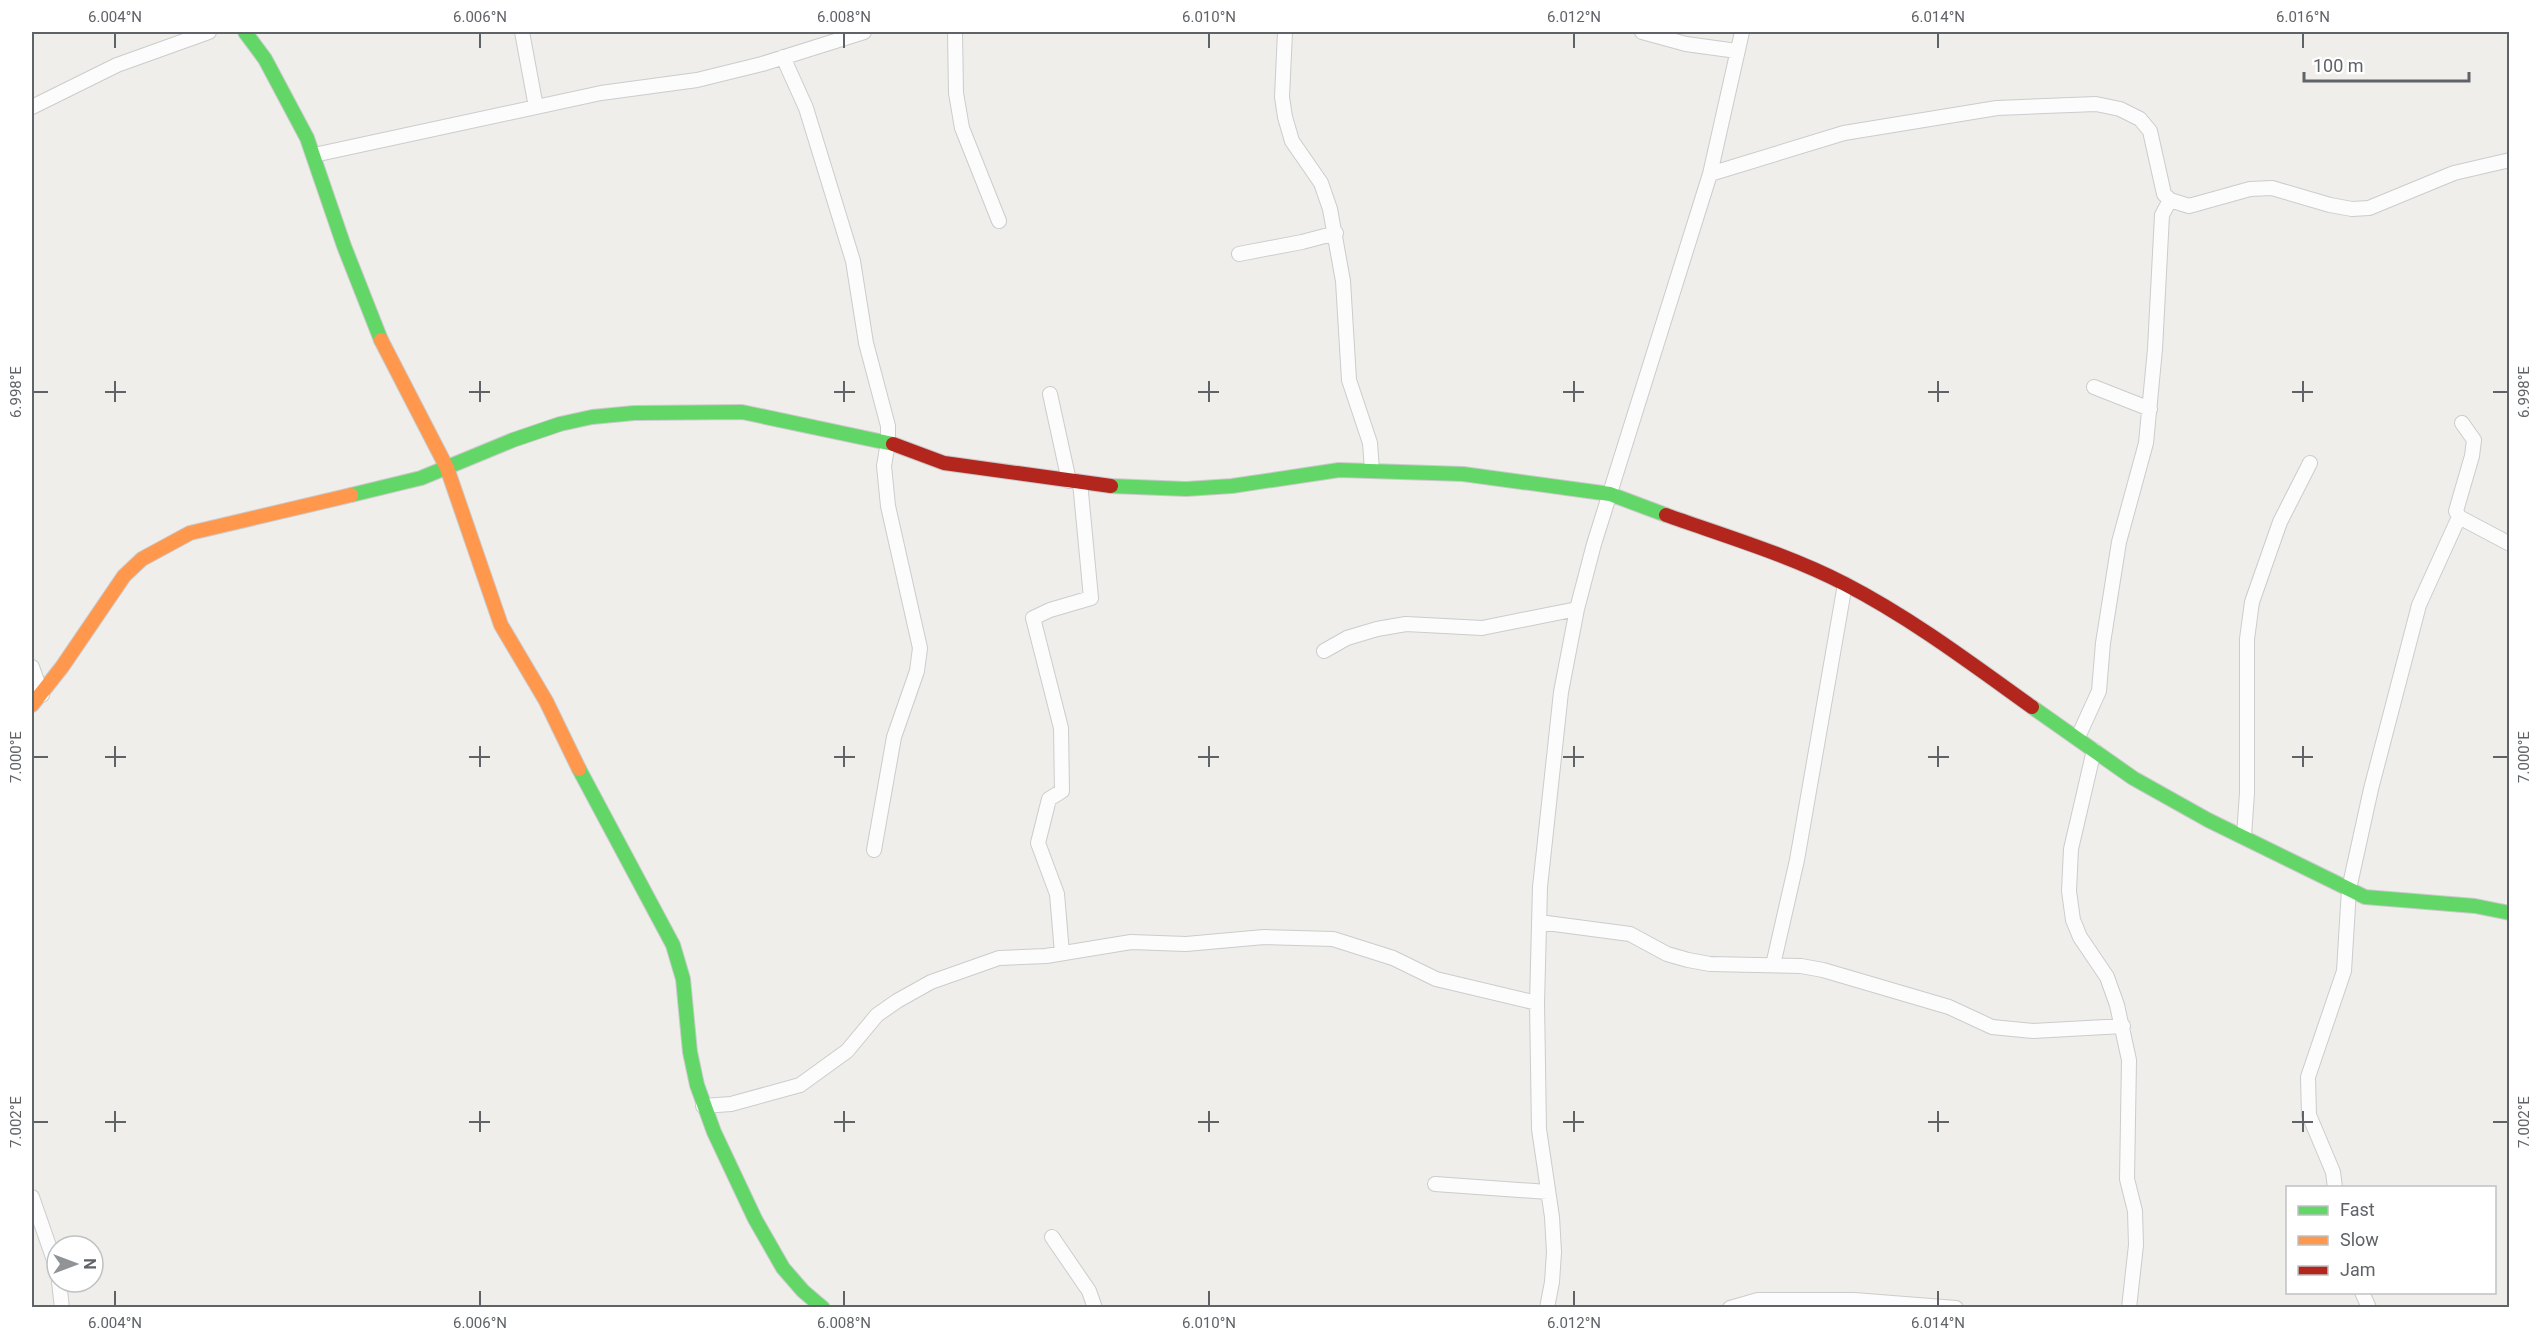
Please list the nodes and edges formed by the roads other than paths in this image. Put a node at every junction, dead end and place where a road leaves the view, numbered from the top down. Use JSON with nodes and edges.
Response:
{"nodes":[{"id":1,"x":209,"y":32,"type":"edge"},
{"id":2,"x":245,"y":32,"type":"edge"},
{"id":3,"x":522,"y":32,"type":"edge"},
{"id":4,"x":864,"y":32,"type":"edge"},
{"id":5,"x":955,"y":32,"type":"edge"},
{"id":6,"x":1285,"y":32,"type":"edge"},
{"id":7,"x":1642,"y":32,"type":"edge"},
{"id":8,"x":1742,"y":32,"type":"edge"},
{"id":9,"x":1737,"y":51,"type":"junction"},
{"id":10,"x":783,"y":57,"type":"junction"},
{"id":11,"x":32,"y":107,"type":"edge"},
{"id":12,"x":536,"y":107,"type":"junction"},
{"id":13,"x":314,"y":155,"type":"junction"},
{"id":14,"x":2510,"y":160,"type":"edge"},
{"id":15,"x":1710,"y":174,"type":"junction"},
{"id":16,"x":2170,"y":200,"type":"junction"},
{"id":17,"x":999,"y":221,"type":"dead end"},
{"id":18,"x":1336,"y":233,"type":"junction"},
{"id":19,"x":1239,"y":254,"type":"dead end"},
{"id":20,"x":2094,"y":387,"type":"dead end"},
{"id":21,"x":1050,"y":394,"type":"dead end"},
{"id":22,"x":2150,"y":409,"type":"junction"},
{"id":23,"x":2462,"y":423,"type":"dead end"},
{"id":24,"x":888,"y":442,"type":"junction"},
{"id":25,"x":2310,"y":463,"type":"dead end"},
{"id":26,"x":447,"y":468,"type":"junction"},
{"id":27,"x":1372,"y":470,"type":"junction"},
{"id":28,"x":1074,"y":482,"type":"junction"},
{"id":29,"x":1610,"y":494,"type":"junction"},
{"id":30,"x":2459,"y":517,"type":"junction"},
{"id":31,"x":2510,"y":544,"type":"edge"},
{"id":32,"x":1845,"y":584,"type":"junction"},
{"id":33,"x":1577,"y":609,"type":"junction"},
{"id":34,"x":1324,"y":651,"type":"dead end"},
{"id":35,"x":32,"y":667,"type":"edge"},
{"id":36,"x":42,"y":695,"type":"junction"},
{"id":37,"x":32,"y":705,"type":"edge"},
{"id":38,"x":2078,"y":737,"type":"junction"},
{"id":39,"x":2094,"y":750,"type":"junction"},
{"id":40,"x":2244,"y":836,"type":"junction"},
{"id":41,"x":874,"y":850,"type":"dead end"},
{"id":42,"x":2349,"y":890,"type":"junction"},
{"id":43,"x":2510,"y":913,"type":"edge"},
{"id":44,"x":1539,"y":922,"type":"junction"},
{"id":45,"x":1062,"y":953,"type":"junction"},
{"id":46,"x":1773,"y":965,"type":"junction"},
{"id":47,"x":1537,"y":1003,"type":"junction"},
{"id":48,"x":2124,"y":1026,"type":"junction"},
{"id":49,"x":703,"y":1106,"type":"junction"},
{"id":50,"x":1435,"y":1184,"type":"dead end"},
{"id":51,"x":2335,"y":1186,"type":"edge"},
{"id":52,"x":1548,"y":1192,"type":"junction"},
{"id":53,"x":32,"y":1197,"type":"edge"},
{"id":54,"x":45,"y":1234,"type":"edge"},
{"id":55,"x":1052,"y":1237,"type":"dead end"},
{"id":56,"x":2362,"y":1294,"type":"edge"},
{"id":57,"x":823,"y":1308,"type":"edge"},
{"id":58,"x":1095,"y":1308,"type":"edge"},
{"id":59,"x":1547,"y":1308,"type":"edge"},
{"id":60,"x":1730,"y":1308,"type":"edge"},
{"id":61,"x":1956,"y":1308,"type":"edge"},
{"id":62,"x":2129,"y":1308,"type":"edge"},
{"id":63,"x":2369,"y":1308,"type":"edge"}],
"edges":[{"from":1,"to":11,"type":"street"},
{"from":2,"to":13,"type":"street"},
{"from":3,"to":12,"type":"street"},
{"from":4,"to":10,"type":"street"},
{"from":5,"to":17,"type":"street"},
{"from":6,"to":18,"type":"street"},
{"from":7,"to":9,"type":"street"},
{"from":8,"to":9,"type":"street"},
{"from":9,"to":15,"type":"street"},
{"from":10,"to":12,"type":"street"},
{"from":10,"to":24,"type":"street"},
{"from":12,"to":13,"type":"street"},
{"from":13,"to":26,"type":"street"},
{"from":14,"to":16,"type":"street"},
{"from":15,"to":16,"type":"street"},
{"from":15,"to":29,"type":"street"},
{"from":16,"to":22,"type":"street"},
{"from":18,"to":19,"type":"street"},
{"from":18,"to":27,"type":"street"},
{"from":20,"to":22,"type":"street"},
{"from":21,"to":28,"type":"street"},
{"from":22,"to":38,"type":"street"},
{"from":23,"to":30,"type":"street"},
{"from":24,"to":26,"type":"street"},
{"from":24,"to":28,"type":"street"},
{"from":24,"to":41,"type":"street"},
{"from":25,"to":40,"type":"street"},
{"from":26,"to":36,"type":"street"},
{"from":26,"to":49,"type":"street"},
{"from":27,"to":28,"type":"street"},
{"from":27,"to":29,"type":"street"},
{"from":28,"to":45,"type":"street"},
{"from":29,"to":32,"type":"street"},
{"from":29,"to":33,"type":"street"},
{"from":30,"to":31,"type":"street"},
{"from":30,"to":42,"type":"street"},
{"from":32,"to":38,"type":"street"},
{"from":32,"to":46,"type":"street"},
{"from":33,"to":34,"type":"street"},
{"from":33,"to":44,"type":"street"},
{"from":35,"to":36,"type":"street"},
{"from":36,"to":37,"type":"street"},
{"from":38,"to":39,"type":"street"},
{"from":39,"to":40,"type":"street"},
{"from":39,"to":48,"type":"street"},
{"from":40,"to":42,"type":"street"},
{"from":42,"to":43,"type":"street"},
{"from":42,"to":51,"type":"street"},
{"from":44,"to":46,"type":"street"},
{"from":44,"to":47,"type":"street"},
{"from":45,"to":47,"type":"street"},
{"from":45,"to":49,"type":"street"},
{"from":46,"to":48,"type":"street"},
{"from":47,"to":52,"type":"street"},
{"from":48,"to":62,"type":"street"},
{"from":49,"to":57,"type":"street"},
{"from":50,"to":52,"type":"street"},
{"from":52,"to":59,"type":"street"},
{"from":53,"to":54,"type":"street"},
{"from":55,"to":58,"type":"street"},
{"from":56,"to":63,"type":"street"},
{"from":60,"to":61,"type":"street"}]}
